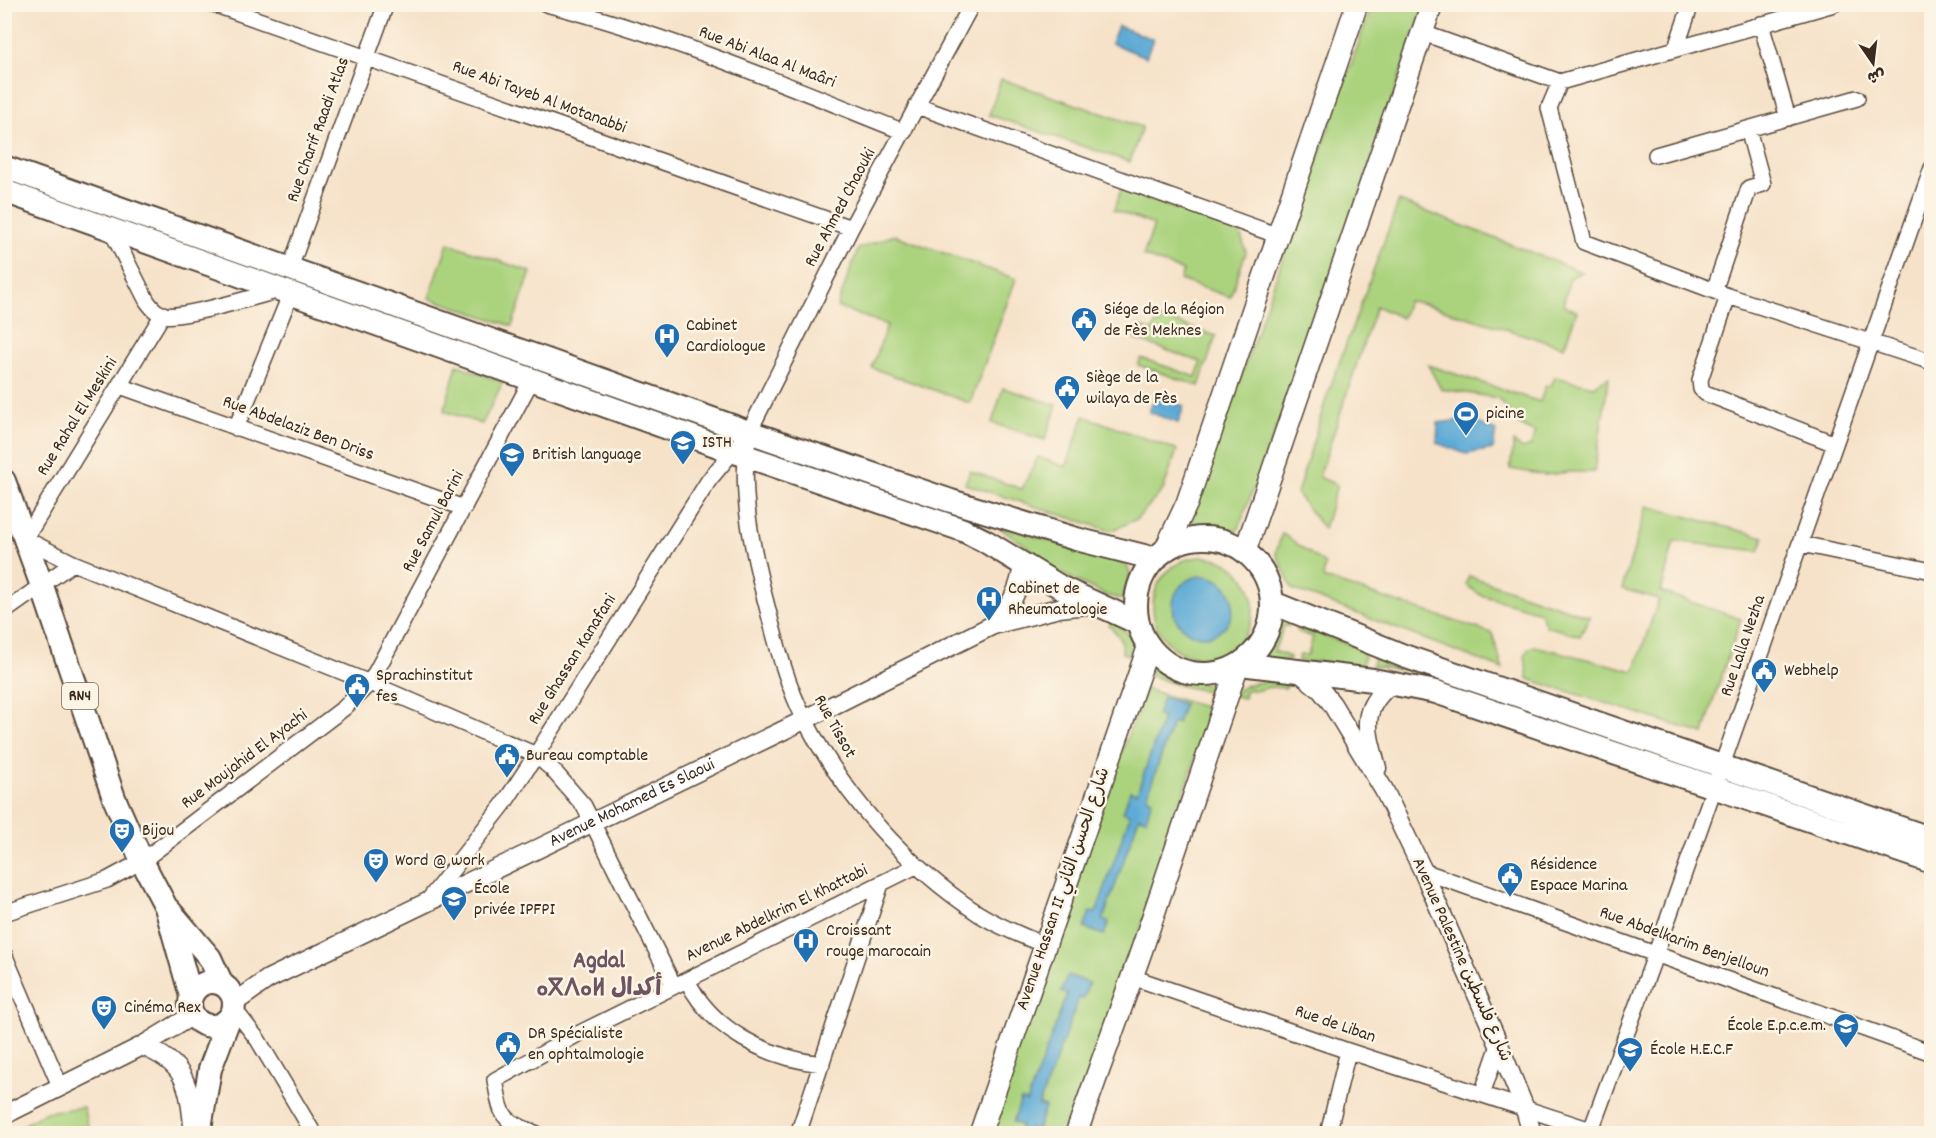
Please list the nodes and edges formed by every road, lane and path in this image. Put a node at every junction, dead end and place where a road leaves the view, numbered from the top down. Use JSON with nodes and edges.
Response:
{"nodes":[{"id":1,"x":213,"y":4,"type":"edge"},
{"id":2,"x":386,"y":4,"type":"edge"},
{"id":3,"x":546,"y":4,"type":"edge"},
{"id":4,"x":972,"y":4,"type":"edge"},
{"id":5,"x":1357,"y":4,"type":"edge"},
{"id":6,"x":1432,"y":4,"type":"edge"},
{"id":7,"x":1691,"y":4,"type":"edge"},
{"id":8,"x":1834,"y":4,"type":"edge"},
{"id":9,"x":1761,"y":24,"type":"junction"},
{"id":10,"x":1423,"y":33,"type":"junction"},
{"id":11,"x":1676,"y":48,"type":"junction"},
{"id":12,"x":366,"y":57,"type":"junction"},
{"id":13,"x":1560,"y":82,"type":"junction"},
{"id":14,"x":1857,"y":98,"type":"dead end"},
{"id":15,"x":917,"y":106,"type":"junction"},
{"id":16,"x":1788,"y":118,"type":"junction"},
{"id":17,"x":1748,"y":129,"type":"junction"},
{"id":18,"x":904,"y":132,"type":"junction"},
{"id":19,"x":1656,"y":155,"type":"dead end"},
{"id":20,"x":4,"y":167,"type":"edge"},
{"id":21,"x":1932,"y":168,"type":"edge"},
{"id":22,"x":4,"y":191,"type":"edge"},
{"id":23,"x":110,"y":228,"type":"junction"},
{"id":24,"x":851,"y":228,"type":"junction"},
{"id":25,"x":1279,"y":236,"type":"junction"},
{"id":26,"x":290,"y":268,"type":"junction"},
{"id":27,"x":286,"y":292,"type":"junction"},
{"id":28,"x":1721,"y":293,"type":"junction"},
{"id":29,"x":163,"y":314,"type":"junction"},
{"id":30,"x":1870,"y":341,"type":"junction"},
{"id":31,"x":1932,"y":362,"type":"edge"},
{"id":32,"x":532,"y":379,"type":"junction"},
{"id":33,"x":120,"y":386,"type":"junction"},
{"id":34,"x":236,"y":428,"type":"junction"},
{"id":35,"x":749,"y":432,"type":"junction"},
{"id":36,"x":1835,"y":444,"type":"junction"},
{"id":37,"x":739,"y":453,"type":"junction"},
{"id":38,"x":4,"y":481,"type":"edge"},
{"id":39,"x":464,"y":508,"type":"junction"},
{"id":40,"x":25,"y":539,"type":"junction"},
{"id":41,"x":1801,"y":544,"type":"junction"},
{"id":42,"x":1245,"y":551,"type":"junction"},
{"id":43,"x":1160,"y":555,"type":"junction"},
{"id":44,"x":73,"y":563,"type":"junction"},
{"id":45,"x":1023,"y":565,"type":"junction"},
{"id":46,"x":1932,"y":571,"type":"edge"},
{"id":47,"x":42,"y":586,"type":"junction"},
{"id":48,"x":1273,"y":603,"type":"junction"},
{"id":49,"x":1095,"y":604,"type":"junction"},
{"id":50,"x":4,"y":612,"type":"edge"},
{"id":51,"x":1138,"y":623,"type":"junction"},
{"id":52,"x":993,"y":626,"type":"junction"},
{"id":53,"x":1149,"y":645,"type":"junction"},
{"id":54,"x":1239,"y":664,"type":"junction"},
{"id":55,"x":1298,"y":671,"type":"junction"},
{"id":56,"x":370,"y":683,"type":"junction"},
{"id":57,"x":1392,"y":683,"type":"junction"},
{"id":58,"x":805,"y":720,"type":"junction"},
{"id":59,"x":536,"y":755,"type":"junction"},
{"id":60,"x":1719,"y":776,"type":"junction"},
{"id":61,"x":1384,"y":790,"type":"junction"},
{"id":62,"x":593,"y":823,"type":"junction"},
{"id":63,"x":1932,"y":839,"type":"edge"},
{"id":64,"x":142,"y":861,"type":"junction"},
{"id":65,"x":1932,"y":862,"type":"edge"},
{"id":66,"x":916,"y":866,"type":"junction"},
{"id":67,"x":1423,"y":871,"type":"junction"},
{"id":68,"x":881,"y":884,"type":"junction"},
{"id":69,"x":425,"y":905,"type":"junction"},
{"id":70,"x":166,"y":907,"type":"junction"},
{"id":71,"x":4,"y":913,"type":"edge"},
{"id":72,"x":1044,"y":945,"type":"junction"},
{"id":73,"x":1656,"y":953,"type":"junction"},
{"id":74,"x":4,"y":954,"type":"edge"},
{"id":75,"x":1132,"y":976,"type":"junction"},
{"id":76,"x":680,"y":983,"type":"junction"},
{"id":77,"x":229,"y":1000,"type":"junction"},
{"id":78,"x":194,"y":1011,"type":"junction"},
{"id":79,"x":1499,"y":1045,"type":"junction"},
{"id":80,"x":142,"y":1046,"type":"junction"},
{"id":81,"x":1348,"y":1051,"type":"junction"},
{"id":82,"x":1932,"y":1053,"type":"edge"},
{"id":83,"x":822,"y":1064,"type":"junction"},
{"id":84,"x":210,"y":1069,"type":"junction"},
{"id":85,"x":60,"y":1086,"type":"junction"},
{"id":86,"x":1482,"y":1094,"type":"junction"},
{"id":87,"x":1525,"y":1109,"type":"junction"},
{"id":88,"x":4,"y":1115,"type":"edge"},
{"id":89,"x":1593,"y":1132,"type":"edge"},
{"id":90,"x":194,"y":1134,"type":"edge"},
{"id":91,"x":199,"y":1134,"type":"edge"},
{"id":92,"x":314,"y":1134,"type":"edge"},
{"id":93,"x":537,"y":1134,"type":"edge"},
{"id":94,"x":798,"y":1134,"type":"edge"},
{"id":95,"x":980,"y":1134,"type":"edge"},
{"id":96,"x":1076,"y":1134,"type":"edge"},
{"id":97,"x":1328,"y":1134,"type":"edge"},
{"id":98,"x":1532,"y":1134,"type":"edge"}],
"edges":[{"from":1,"to":12,"type":"street","name":"Rue Abi Tayeb Al Motanabbi"},
{"from":2,"to":12,"type":"street","name":"Rue Charif Raadi Atlas"},
{"from":3,"to":18,"type":"street","name":"Rue Abi Alaa Al Maâri"},
{"from":4,"to":15,"type":"street","name":"Rue Ahmed Chaouki"},
{"from":5,"to":25,"type":"main road"},
{"from":6,"to":10,"type":"main road"},
{"from":7,"to":11,"type":"street"},
{"from":8,"to":9,"type":"street"},
{"from":9,"to":11,"type":"street"},
{"from":9,"to":16,"type":"street"},
{"from":10,"to":13,"type":"street"},
{"from":10,"to":42,"type":"main road"},
{"from":11,"to":13,"type":"street"},
{"from":12,"to":24,"type":"street","name":"Rue Abi Tayeb Al Motanabbi"},
{"from":12,"to":26,"type":"street","name":"Rue Charif Raadi Atlas"},
{"from":13,"to":28,"type":"street"},
{"from":14,"to":16,"type":"street"},
{"from":15,"to":18,"type":"street","name":"Rue Ahmed Chaouki"},
{"from":15,"to":25,"type":"street"},
{"from":16,"to":17,"type":"street"},
{"from":17,"to":19,"type":"street"},
{"from":17,"to":28,"type":"street"},
{"from":18,"to":24,"type":"street","name":"Rue Ahmed Chaouki"},
{"from":20,"to":26,"type":"main road"},
{"from":21,"to":30,"type":"street","name":"Rue Lalla Nezha"},
{"from":22,"to":23,"type":"main road"},
{"from":23,"to":27,"type":"main road"},
{"from":23,"to":29,"type":"street"},
{"from":24,"to":35,"type":"street","name":"Rue Ahmed Chaouki"},
{"from":25,"to":43,"type":"main road"},
{"from":26,"to":35,"type":"main road"},
{"from":27,"to":29,"type":"street"},
{"from":27,"to":32,"type":"main road"},
{"from":27,"to":34,"type":"street"},
{"from":28,"to":30,"type":"street"},
{"from":28,"to":36,"type":"street"},
{"from":29,"to":33,"type":"street","name":"Rue Rahal El Meskini"},
{"from":30,"to":31,"type":"street"},
{"from":30,"to":36,"type":"street","name":"Rue Lalla Nezha"},
{"from":32,"to":37,"type":"main road"},
{"from":32,"to":39,"type":"street","name":"Rue Samul Barini"},
{"from":33,"to":34,"type":"street","name":"Rue Abdelaziz Ben Driss"},
{"from":33,"to":40,"type":"street","name":"Rue Rahal El Meskini"},
{"from":34,"to":39,"type":"street","name":"Rue Abdelaziz Ben Driss"},
{"from":35,"to":37,"type":"street","name":"Rue Ghassan Kanafani"},
{"from":35,"to":43,"type":"main road"},
{"from":36,"to":41,"type":"street","name":"Rue Lalla Nezha"},
{"from":37,"to":45,"type":"main road"},
{"from":37,"to":58,"type":"street","name":"Rue Tissot"},
{"from":37,"to":59,"type":"street","name":"Rue Ghassan Kanafani"},
{"from":38,"to":40,"type":"main road","number":"RN4"},
{"from":39,"to":56,"type":"street","name":"Rue Samul Barini"},
{"from":40,"to":44,"type":"street"},
{"from":40,"to":47,"type":"main road","number":"RN4"},
{"from":41,"to":46,"type":"street"},
{"from":41,"to":60,"type":"street","name":"Rue Lalla Nezha"},
{"from":42,"to":43,"type":"main road"},
{"from":42,"to":48,"type":"main road"},
{"from":43,"to":51,"type":"main road"},
{"from":44,"to":47,"type":"street"},
{"from":44,"to":56,"type":"street"},
{"from":45,"to":49,"type":"main road"},
{"from":45,"to":52,"type":"street","name":"Avenue Mohamed Es Slaoui"},
{"from":47,"to":50,"type":"street"},
{"from":47,"to":64,"type":"main road","number":"RN4"},
{"from":48,"to":54,"type":"main road"},
{"from":48,"to":60,"type":"main road"},
{"from":49,"to":51,"type":"main road"},
{"from":49,"to":52,"type":"street","name":"Avenue Mohamed Es Slaoui"},
{"from":51,"to":53,"type":"main road"},
{"from":52,"to":58,"type":"street","name":"Avenue Mohamed Es Slaoui"},
{"from":53,"to":54,"type":"main road"},
{"from":53,"to":72,"type":"main road","name":"Avenue Hassan II شارع الحسن الثاني"},
{"from":54,"to":55,"type":"main road"},
{"from":54,"to":75,"type":"main road"},
{"from":55,"to":57,"type":"main road"},
{"from":55,"to":61,"type":"street","name":"Avenue Palestine شارع فلسطين"},
{"from":56,"to":59,"type":"street"},
{"from":56,"to":64,"type":"street","name":"Rue Moujahid El Ayachi"},
{"from":57,"to":60,"type":"main road"},
{"from":57,"to":61,"type":"street","name":"Avenue Palestine شارع فلسطين"},
{"from":58,"to":62,"type":"street","name":"Avenue Mohamed Es Slaoui"},
{"from":58,"to":66,"type":"street","name":"Rue Tissot"},
{"from":59,"to":62,"type":"street"},
{"from":59,"to":69,"type":"street","name":"Rue Ghassan Kanafani"},
{"from":60,"to":63,"type":"main road"},
{"from":60,"to":65,"type":"main road"},
{"from":60,"to":73,"type":"street","name":"Rue Lalla Nezha"},
{"from":61,"to":67,"type":"street","name":"Avenue Palestine شارع فلسطين"},
{"from":62,"to":69,"type":"street","name":"Avenue Mohamed Es Slaoui"},
{"from":62,"to":76,"type":"street"},
{"from":64,"to":70,"type":"main road","number":"RN4"},
{"from":64,"to":71,"type":"street","name":"Rue Moujahid El Ayachi"},
{"from":66,"to":68,"type":"street","name":"Avenue Abdelkrim El Khattabi"},
{"from":66,"to":72,"type":"street","name":"Rue Tissot"},
{"from":67,"to":73,"type":"street","name":"Rue Abdelkarim Benjelloun"},
{"from":67,"to":79,"type":"street","name":"Avenue Palestine شارع فلسطين"},
{"from":68,"to":76,"type":"street","name":"Avenue Abdelkrim El Khattabi"},
{"from":68,"to":83,"type":"street"},
{"from":69,"to":77,"type":"street","name":"Avenue Mohamed Es Slaoui"},
{"from":70,"to":77,"type":"main road","number":"RN4"},
{"from":70,"to":78,"type":"main road","number":"RN4"},
{"from":72,"to":95,"type":"main road","name":"Avenue Hassan II شارع الحسن الثاني"},
{"from":73,"to":82,"type":"street","name":"Rue Abdelkarim Benjelloun"},
{"from":73,"to":89,"type":"street","name":"Rue Lalla Nezha"},
{"from":74,"to":85,"type":"street"},
{"from":75,"to":81,"type":"street","name":"Rue de Liban"},
{"from":75,"to":96,"type":"main road"},
{"from":76,"to":83,"type":"street"},
{"from":76,"to":93,"type":"street","name":"Avenue Abdelkrim El Khattabi"},
{"from":77,"to":78,"type":"main road"},
{"from":77,"to":78,"type":"main road"},
{"from":77,"to":84,"type":"main road","number":"RN4"},
{"from":77,"to":92,"type":"street"},
{"from":78,"to":80,"type":"street"},
{"from":78,"to":84,"type":"main road","number":"RN4"},
{"from":79,"to":86,"type":"street"},
{"from":79,"to":87,"type":"street","name":"Avenue Palestine شارع فلسطين"},
{"from":80,"to":85,"type":"street"},
{"from":80,"to":90,"type":"street"},
{"from":81,"to":86,"type":"street","name":"Rue de Liban"},
{"from":81,"to":97,"type":"street"},
{"from":83,"to":94,"type":"street"},
{"from":84,"to":91,"type":"main road","number":"RN4"},
{"from":85,"to":88,"type":"street"},
{"from":86,"to":87,"type":"street","name":"Rue de Liban"},
{"from":87,"to":89,"type":"street","name":"Rue de Liban"},
{"from":87,"to":98,"type":"street","name":"Avenue Palestine شارع فلسطين"}]}
